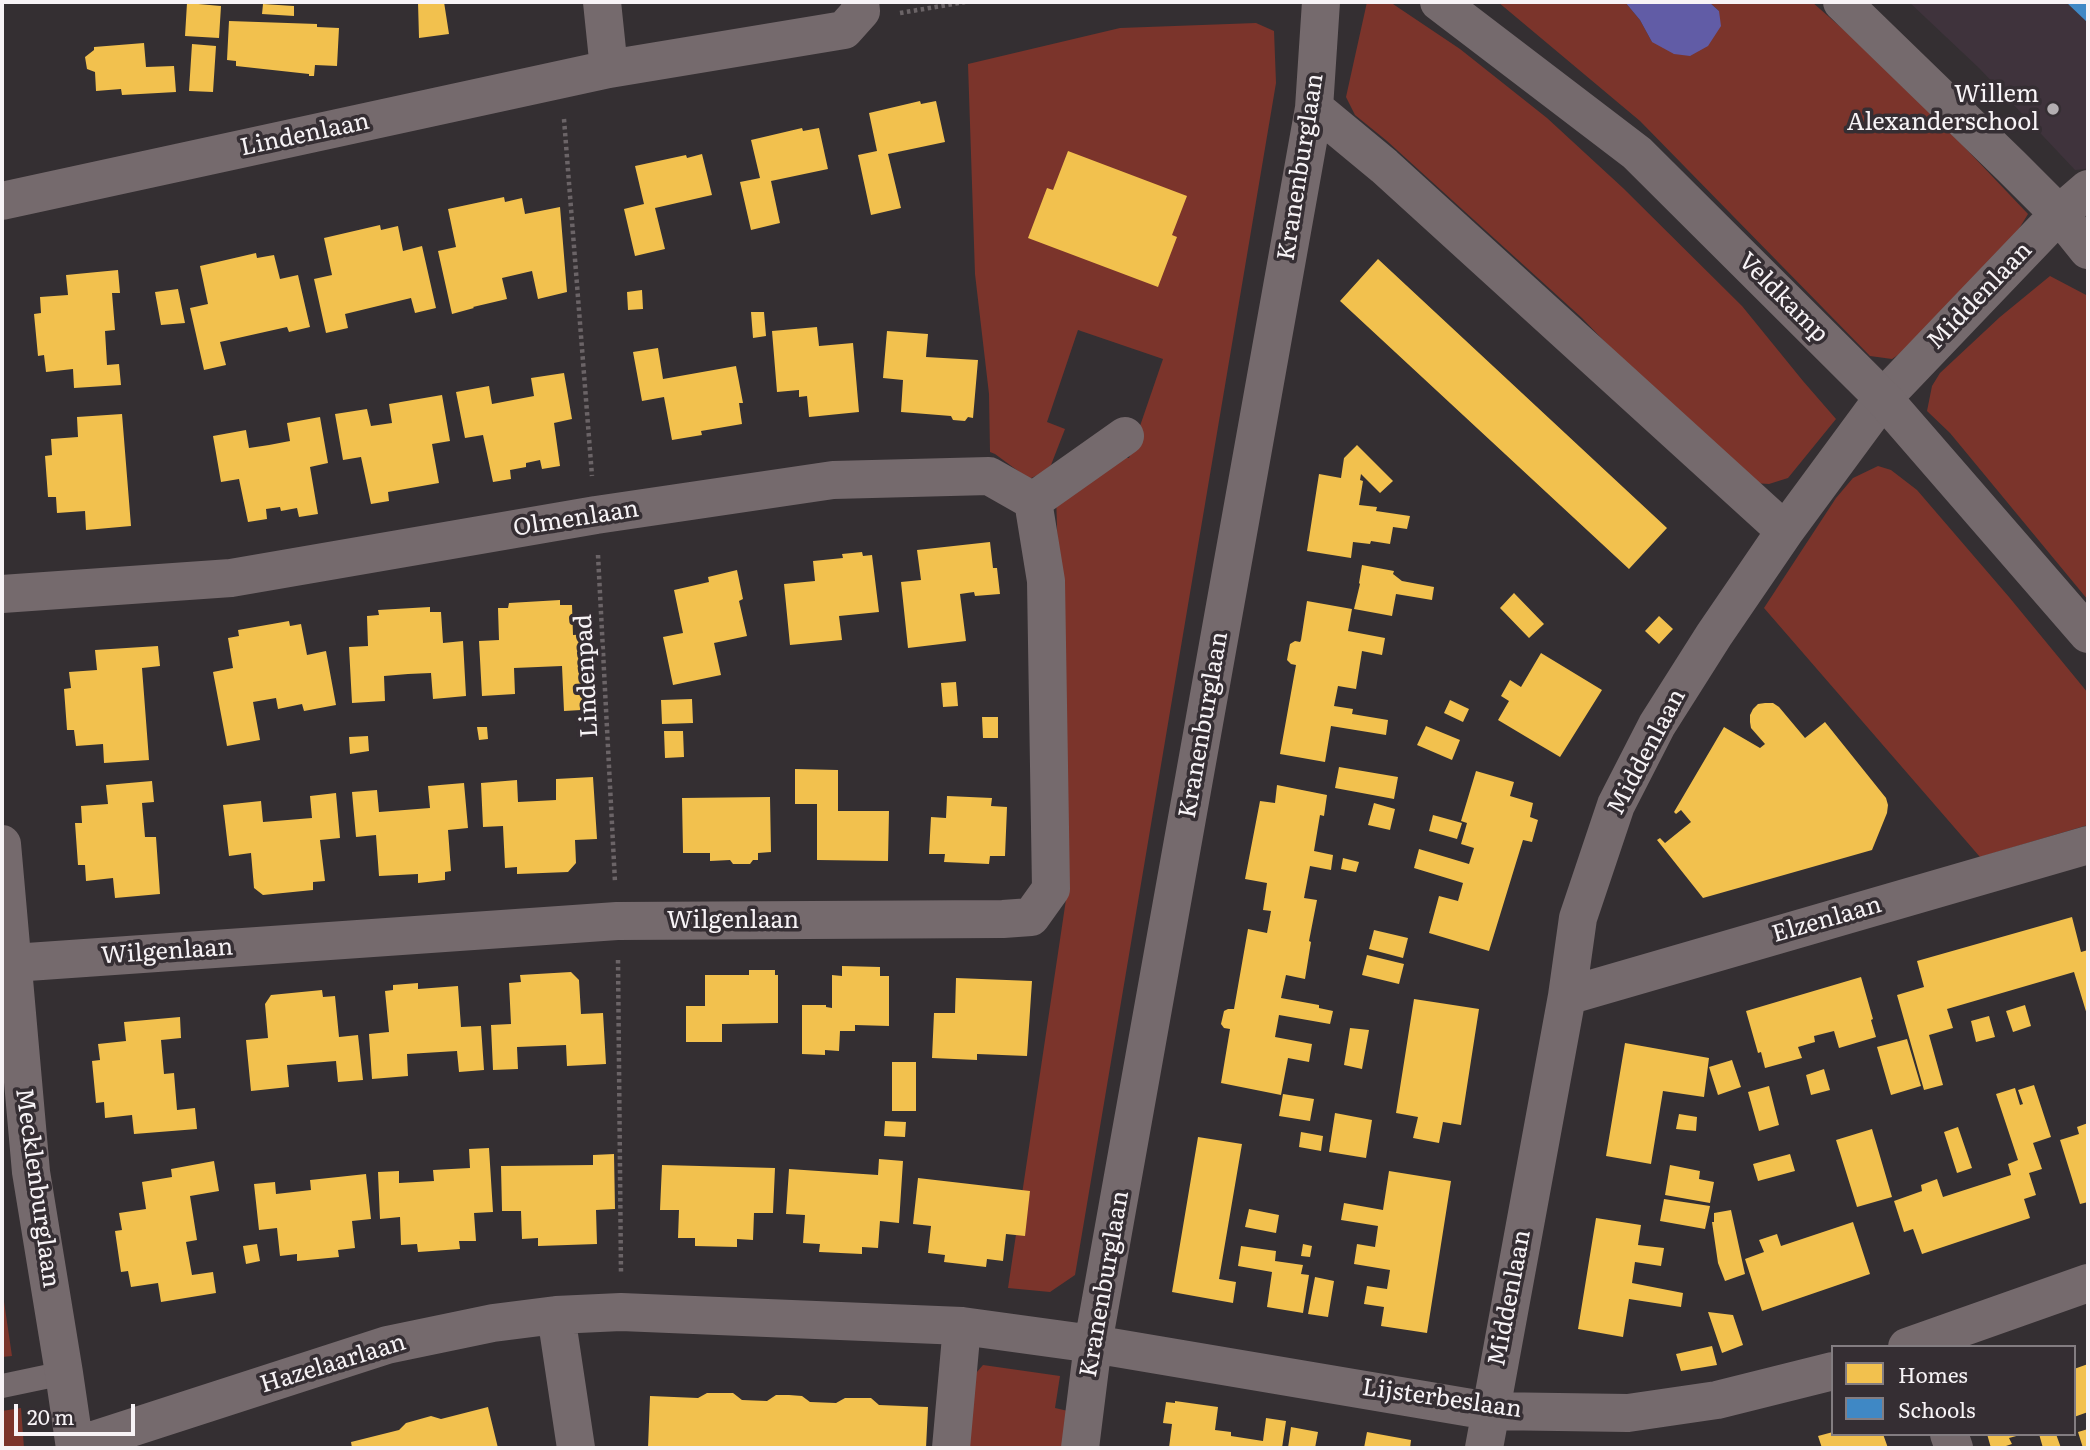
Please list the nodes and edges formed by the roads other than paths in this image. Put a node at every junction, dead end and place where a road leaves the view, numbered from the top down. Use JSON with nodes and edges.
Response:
{"nodes":[{"id":1,"x":602,"y":2,"type":"edge"},
{"id":2,"x":1321,"y":2,"type":"edge"},
{"id":3,"x":1439,"y":2,"type":"edge"},
{"id":4,"x":1842,"y":2,"type":"edge"},
{"id":5,"x":852,"y":16,"type":"edge"},
{"id":6,"x":609,"y":69,"type":"junction"},
{"id":7,"x":1314,"y":108,"type":"junction"},
{"id":8,"x":2088,"y":189,"type":"edge"},
{"id":9,"x":2,"y":201,"type":"edge"},
{"id":10,"x":2059,"y":214,"type":"junction"},
{"id":11,"x":2088,"y":250,"type":"edge"},
{"id":12,"x":1883,"y":398,"type":"junction"},
{"id":13,"x":1125,"y":436,"type":"dead end"},
{"id":14,"x":1032,"y":501,"type":"junction"},
{"id":15,"x":1785,"y":531,"type":"junction"},
{"id":16,"x":2,"y":594,"type":"edge"},
{"id":17,"x":2088,"y":634,"type":"edge"},
{"id":18,"x":2,"y":844,"type":"edge"},
{"id":19,"x":2088,"y":845,"type":"edge"},
{"id":20,"x":13,"y":962,"type":"junction"},
{"id":21,"x":1567,"y":996,"type":"junction"},
{"id":22,"x":2088,"y":1283,"type":"edge"},
{"id":23,"x":556,"y":1315,"type":"junction"},
{"id":24,"x":962,"y":1326,"type":"junction"},
{"id":25,"x":1093,"y":1344,"type":"junction"},
{"id":26,"x":1917,"y":1345,"type":"edge"},
{"id":27,"x":1831,"y":1372,"type":"edge"},
{"id":28,"x":65,"y":1373,"type":"junction"},
{"id":29,"x":2,"y":1386,"type":"edge"},
{"id":30,"x":1489,"y":1411,"type":"junction"},
{"id":31,"x":75,"y":1447,"type":"edge"},
{"id":32,"x":576,"y":1448,"type":"edge"},
{"id":33,"x":951,"y":1448,"type":"edge"},
{"id":34,"x":1080,"y":1448,"type":"edge"},
{"id":35,"x":1483,"y":1448,"type":"edge"}],
"edges":[{"from":1,"to":6,"type":"street"},
{"from":2,"to":7,"type":"street","name":"Kranenburglaan"},
{"from":3,"to":12,"type":"street","name":"Veldkamp"},
{"from":4,"to":10,"type":"street"},
{"from":5,"to":6,"type":"street","name":"Lindenlaan"},
{"from":6,"to":9,"type":"street","name":"Lindenlaan"},
{"from":7,"to":15,"type":"street"},
{"from":7,"to":25,"type":"street","name":"Kranenburglaan"},
{"from":8,"to":10,"type":"street","name":"Middenlaan"},
{"from":10,"to":11,"type":"street"},
{"from":10,"to":12,"type":"street","name":"Middenlaan"},
{"from":12,"to":15,"type":"street","name":"Middenlaan"},
{"from":12,"to":17,"type":"street","name":"Veldkamp"},
{"from":13,"to":14,"type":"street"},
{"from":14,"to":16,"type":"street","name":"Olmenlaan"},
{"from":14,"to":20,"type":"street","name":"Wilgenlaan"},
{"from":15,"to":21,"type":"street","name":"Middenlaan"},
{"from":18,"to":20,"type":"street","name":"Mecklenburglaan"},
{"from":19,"to":21,"type":"street","name":"Elzenlaan"},
{"from":20,"to":28,"type":"street","name":"Mecklenburglaan"},
{"from":21,"to":30,"type":"street","name":"Middenlaan"},
{"from":22,"to":26,"type":"street"},
{"from":23,"to":24,"type":"street","name":"Hazelaarlaan"},
{"from":23,"to":31,"type":"street","name":"Hazelaarlaan"},
{"from":23,"to":32,"type":"street"},
{"from":24,"to":25,"type":"street","name":"Hazelaarlaan"},
{"from":24,"to":33,"type":"street"},
{"from":25,"to":30,"type":"street","name":"Lijsterbeslaan"},
{"from":25,"to":34,"type":"street","name":"Kranenburglaan"},
{"from":27,"to":30,"type":"street","name":"Lijsterbeslaan"},
{"from":28,"to":29,"type":"lane"},
{"from":28,"to":31,"type":"street","name":"Mecklenburglaan"},
{"from":30,"to":35,"type":"street","name":"Middenlaan"}]}
